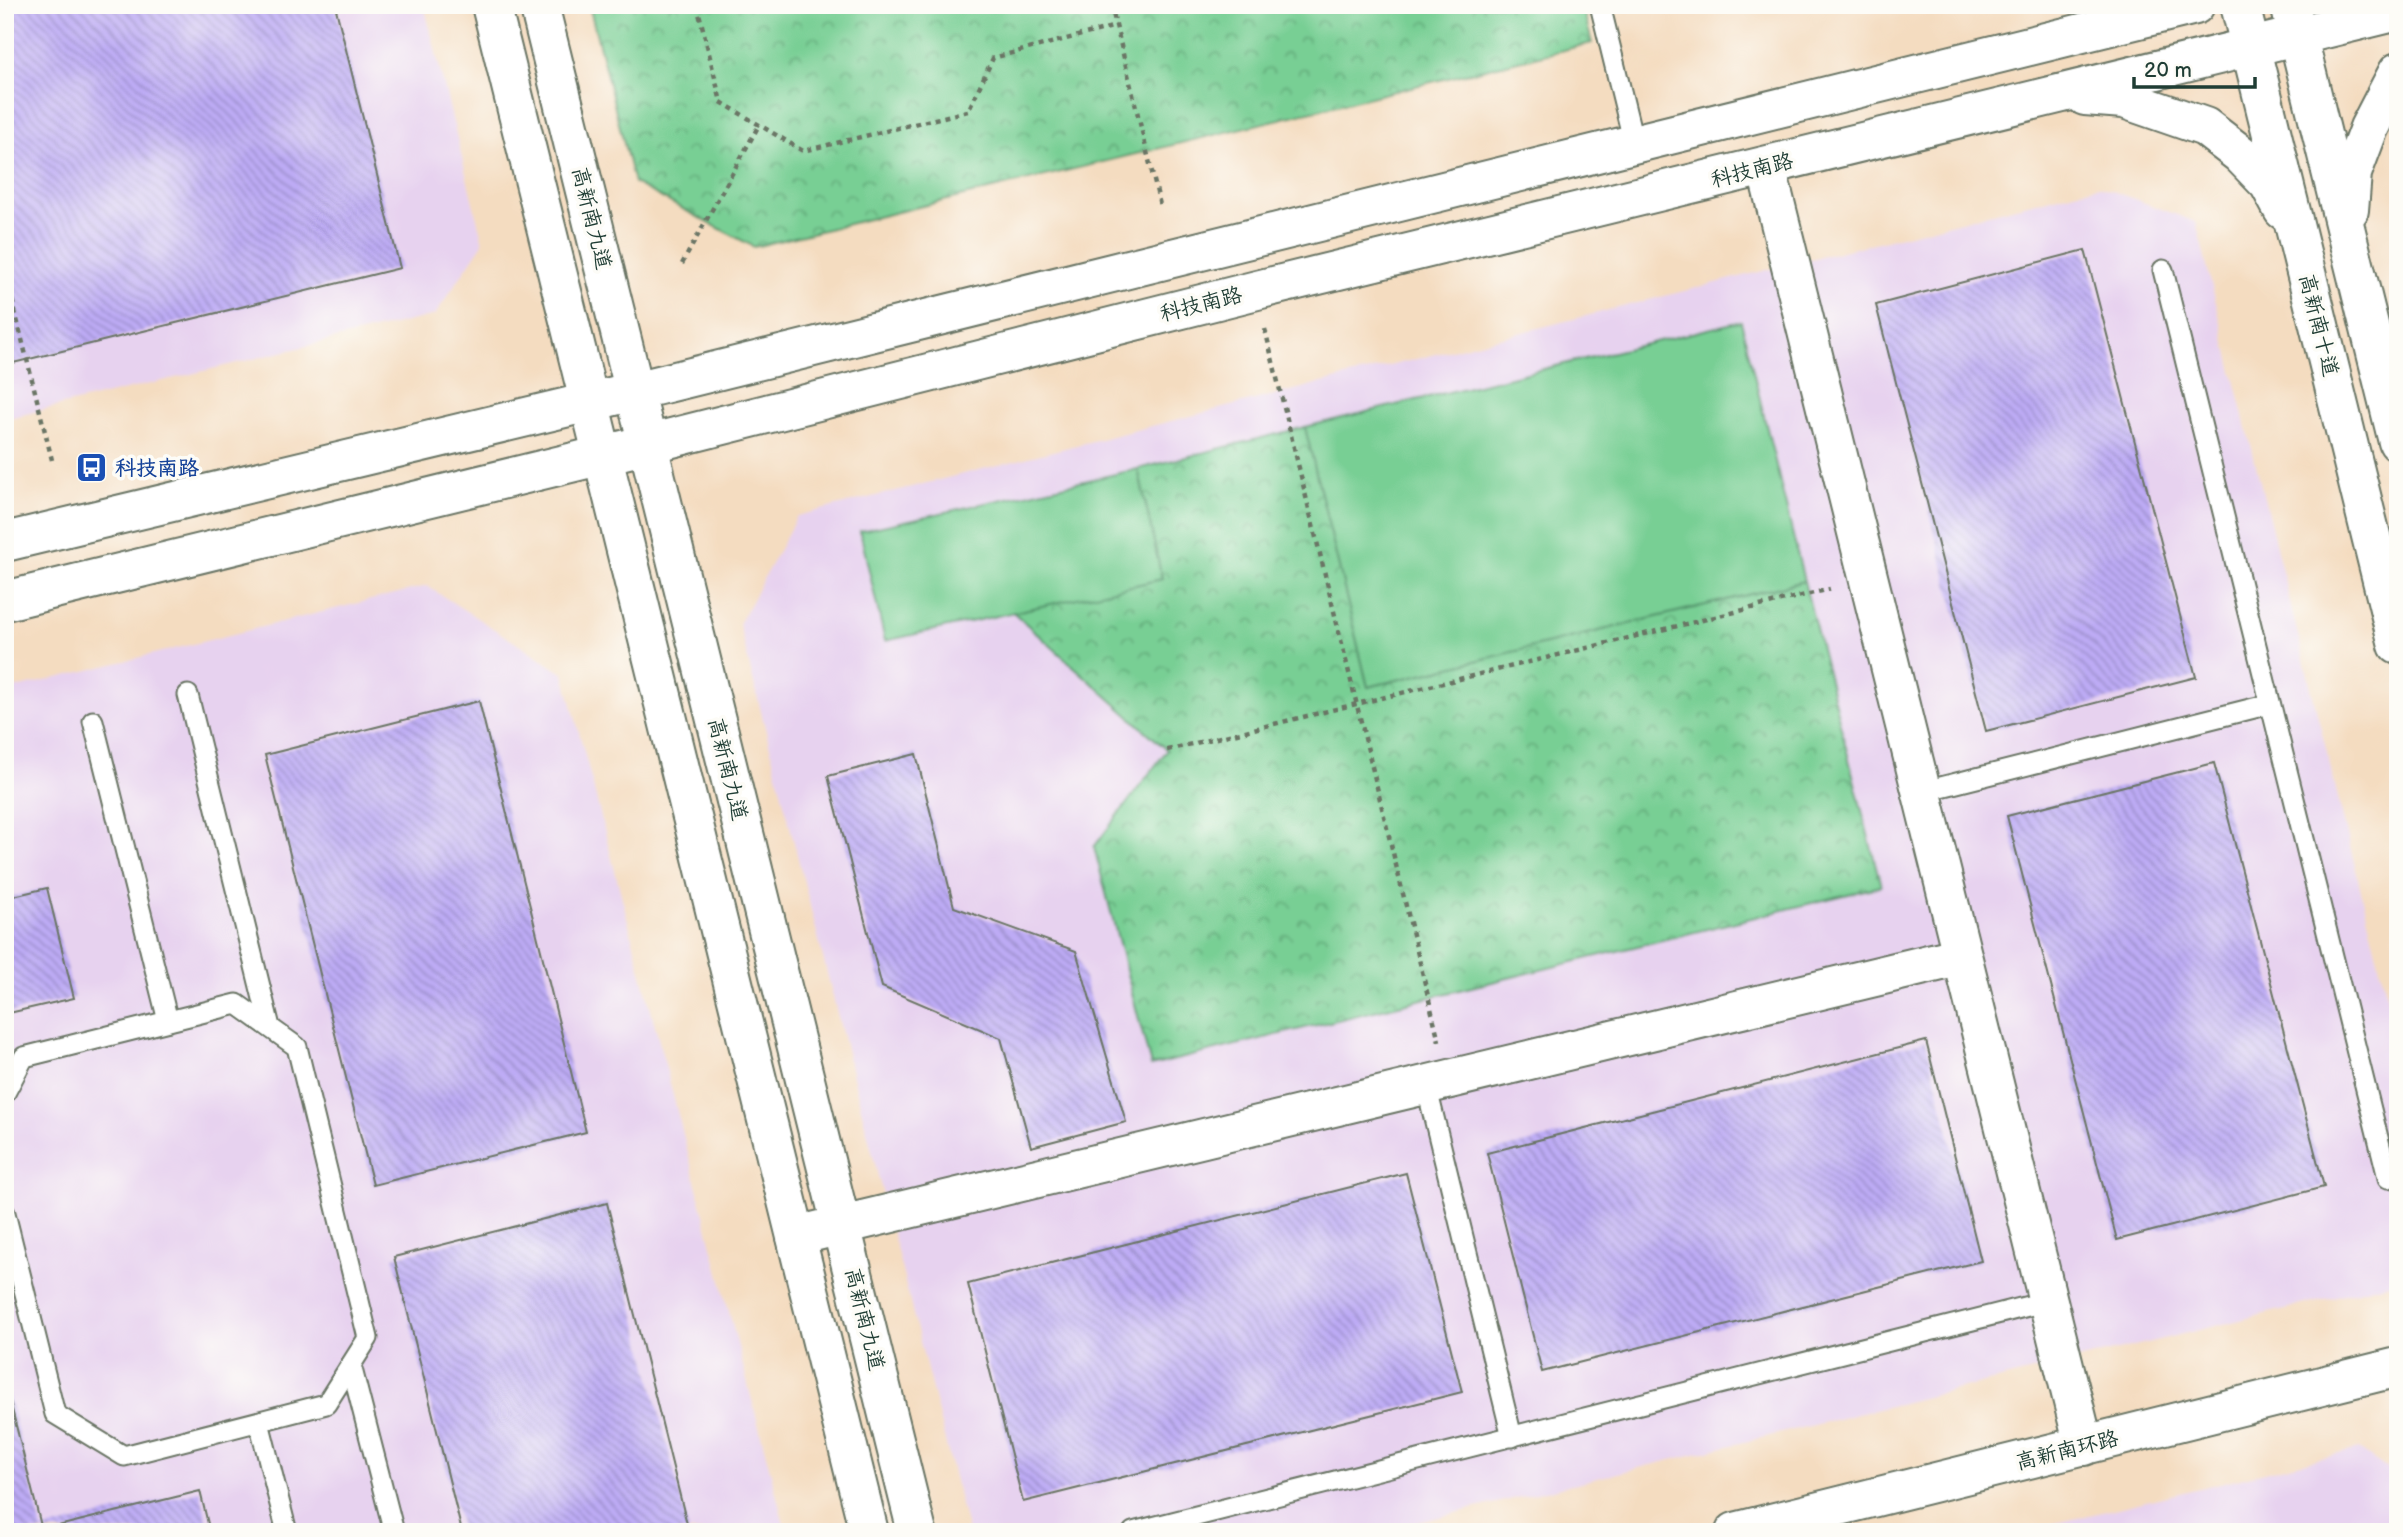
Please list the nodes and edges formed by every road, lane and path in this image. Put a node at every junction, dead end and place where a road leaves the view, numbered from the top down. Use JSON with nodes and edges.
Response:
{"nodes":[{"id":1,"x":491,"y":5,"type":"edge"},
{"id":2,"x":539,"y":5,"type":"edge"},
{"id":3,"x":697,"y":5,"type":"edge"},
{"id":4,"x":1111,"y":5,"type":"edge"},
{"id":5,"x":1600,"y":5,"type":"edge"},
{"id":6,"x":2106,"y":5,"type":"edge"},
{"id":7,"x":2195,"y":5,"type":"edge"},
{"id":8,"x":2240,"y":5,"type":"edge"},
{"id":9,"x":2398,"y":11,"type":"edge"},
{"id":10,"x":2294,"y":21,"type":"edge"},
{"id":11,"x":1116,"y":26,"type":"junction"},
{"id":12,"x":2047,"y":42,"type":"junction"},
{"id":13,"x":2250,"y":48,"type":"junction"},
{"id":14,"x":2398,"y":72,"type":"edge"},
{"id":15,"x":2058,"y":94,"type":"junction"},
{"id":16,"x":759,"y":125,"type":"junction"},
{"id":17,"x":1634,"y":144,"type":"junction"},
{"id":18,"x":1766,"y":166,"type":"junction"},
{"id":19,"x":1160,"y":205,"type":"dead end"},
{"id":20,"x":2348,"y":233,"type":"junction"},
{"id":21,"x":2298,"y":237,"type":"junction"},
{"id":22,"x":682,"y":264,"type":"dead end"},
{"id":23,"x":2163,"y":270,"type":"dead end"},
{"id":24,"x":5,"y":271,"type":"edge"},
{"id":25,"x":1256,"y":290,"type":"junction"},
{"id":26,"x":635,"y":391,"type":"junction"},
{"id":27,"x":589,"y":402,"type":"junction"},
{"id":28,"x":2398,"y":442,"type":"edge"},
{"id":29,"x":648,"y":444,"type":"junction"},
{"id":30,"x":602,"y":455,"type":"junction"},
{"id":31,"x":52,"y":460,"type":"dead end"},
{"id":32,"x":5,"y":542,"type":"edge"},
{"id":33,"x":1868,"y":580,"type":"junction"},
{"id":34,"x":5,"y":601,"type":"edge"},
{"id":35,"x":2398,"y":645,"type":"edge"},
{"id":36,"x":188,"y":695,"type":"dead end"},
{"id":37,"x":1356,"y":704,"type":"junction"},
{"id":38,"x":2270,"y":704,"type":"junction"},
{"id":39,"x":93,"y":721,"type":"dead end"},
{"id":40,"x":1167,"y":750,"type":"dead end"},
{"id":41,"x":1921,"y":792,"type":"junction"},
{"id":42,"x":1962,"y":956,"type":"junction"},
{"id":43,"x":168,"y":1021,"type":"junction"},
{"id":44,"x":270,"y":1027,"type":"junction"},
{"id":45,"x":1437,"y":1082,"type":"junction"},
{"id":46,"x":5,"y":1093,"type":"edge"},
{"id":47,"x":2388,"y":1178,"type":"dead end"},
{"id":48,"x":5,"y":1213,"type":"edge"},
{"id":49,"x":841,"y":1225,"type":"junction"},
{"id":50,"x":796,"y":1236,"type":"junction"},
{"id":51,"x":12,"y":1273,"type":"edge"},
{"id":52,"x":2048,"y":1301,"type":"junction"},
{"id":53,"x":351,"y":1365,"type":"junction"},
{"id":54,"x":2398,"y":1367,"type":"edge"},
{"id":55,"x":259,"y":1422,"type":"junction"},
{"id":56,"x":1512,"y":1437,"type":"junction"},
{"id":57,"x":2084,"y":1446,"type":"junction"},
{"id":58,"x":287,"y":1532,"type":"edge"},
{"id":59,"x":394,"y":1532,"type":"edge"},
{"id":60,"x":869,"y":1532,"type":"edge"},
{"id":61,"x":917,"y":1532,"type":"edge"},
{"id":62,"x":1133,"y":1532,"type":"edge"},
{"id":63,"x":1735,"y":1532,"type":"edge"}],
"edges":[{"from":1,"to":27,"type":"main road"},
{"from":2,"to":26,"type":"main road","name":"高新南九道"},
{"from":3,"to":16,"type":"path"},
{"from":4,"to":11,"type":"path"},
{"from":5,"to":17,"type":"lane"},
{"from":6,"to":12,"type":"main road"},
{"from":7,"to":12,"type":"main road"},
{"from":8,"to":13,"type":"main road","name":"高新南十道"},
{"from":9,"to":10,"type":"main road","name":"科技南路"},
{"from":10,"to":13,"type":"main road","name":"科技南路"},
{"from":10,"to":20,"type":"main road"},
{"from":11,"to":16,"type":"path"},
{"from":11,"to":19,"type":"path"},
{"from":12,"to":17,"type":"main road"},
{"from":13,"to":15,"type":"main road","name":"科技南路"},
{"from":13,"to":21,"type":"main road","name":"高新南十道"},
{"from":14,"to":20,"type":"main road"},
{"from":15,"to":18,"type":"main road","name":"科技南路"},
{"from":15,"to":21,"type":"main road"},
{"from":16,"to":22,"type":"path"},
{"from":17,"to":26,"type":"main road"},
{"from":18,"to":25,"type":"main road","name":"科技南路"},
{"from":18,"to":33,"type":"main road"},
{"from":20,"to":28,"type":"main road"},
{"from":21,"to":35,"type":"main road","name":"高新南十道"},
{"from":23,"to":38,"type":"lane"},
{"from":24,"to":31,"type":"path"},
{"from":25,"to":29,"type":"main road","name":"科技南路"},
{"from":25,"to":37,"type":"path"},
{"from":26,"to":27,"type":"main road"},
{"from":26,"to":29,"type":"main road","name":"高新南九道"},
{"from":27,"to":30,"type":"main road"},
{"from":27,"to":32,"type":"main road"},
{"from":29,"to":30,"type":"main road","name":"科技南路"},
{"from":29,"to":49,"type":"main road","name":"高新南九道"},
{"from":30,"to":34,"type":"main road","name":"科技南路"},
{"from":30,"to":50,"type":"main road"},
{"from":33,"to":37,"type":"path"},
{"from":33,"to":41,"type":"main road"},
{"from":36,"to":44,"type":"lane"},
{"from":37,"to":40,"type":"path"},
{"from":37,"to":45,"type":"path"},
{"from":38,"to":41,"type":"lane"},
{"from":38,"to":47,"type":"lane"},
{"from":39,"to":43,"type":"lane"},
{"from":41,"to":42,"type":"main road"},
{"from":42,"to":45,"type":"main road"},
{"from":42,"to":52,"type":"main road"},
{"from":43,"to":44,"type":"lane"},
{"from":43,"to":46,"type":"lane"},
{"from":44,"to":53,"type":"lane"},
{"from":45,"to":49,"type":"main road"},
{"from":45,"to":56,"type":"lane"},
{"from":48,"to":51,"type":"lane"},
{"from":49,"to":50,"type":"main road"},
{"from":49,"to":61,"type":"main road","name":"高新南九道"},
{"from":50,"to":60,"type":"main road"},
{"from":51,"to":55,"type":"lane"},
{"from":52,"to":56,"type":"lane"},
{"from":52,"to":57,"type":"main road"},
{"from":53,"to":55,"type":"lane"},
{"from":53,"to":59,"type":"lane"},
{"from":54,"to":57,"type":"main road","name":"高新南环路"},
{"from":55,"to":58,"type":"lane"},
{"from":56,"to":62,"type":"lane"},
{"from":57,"to":63,"type":"main road","name":"高新南环路"}]}
